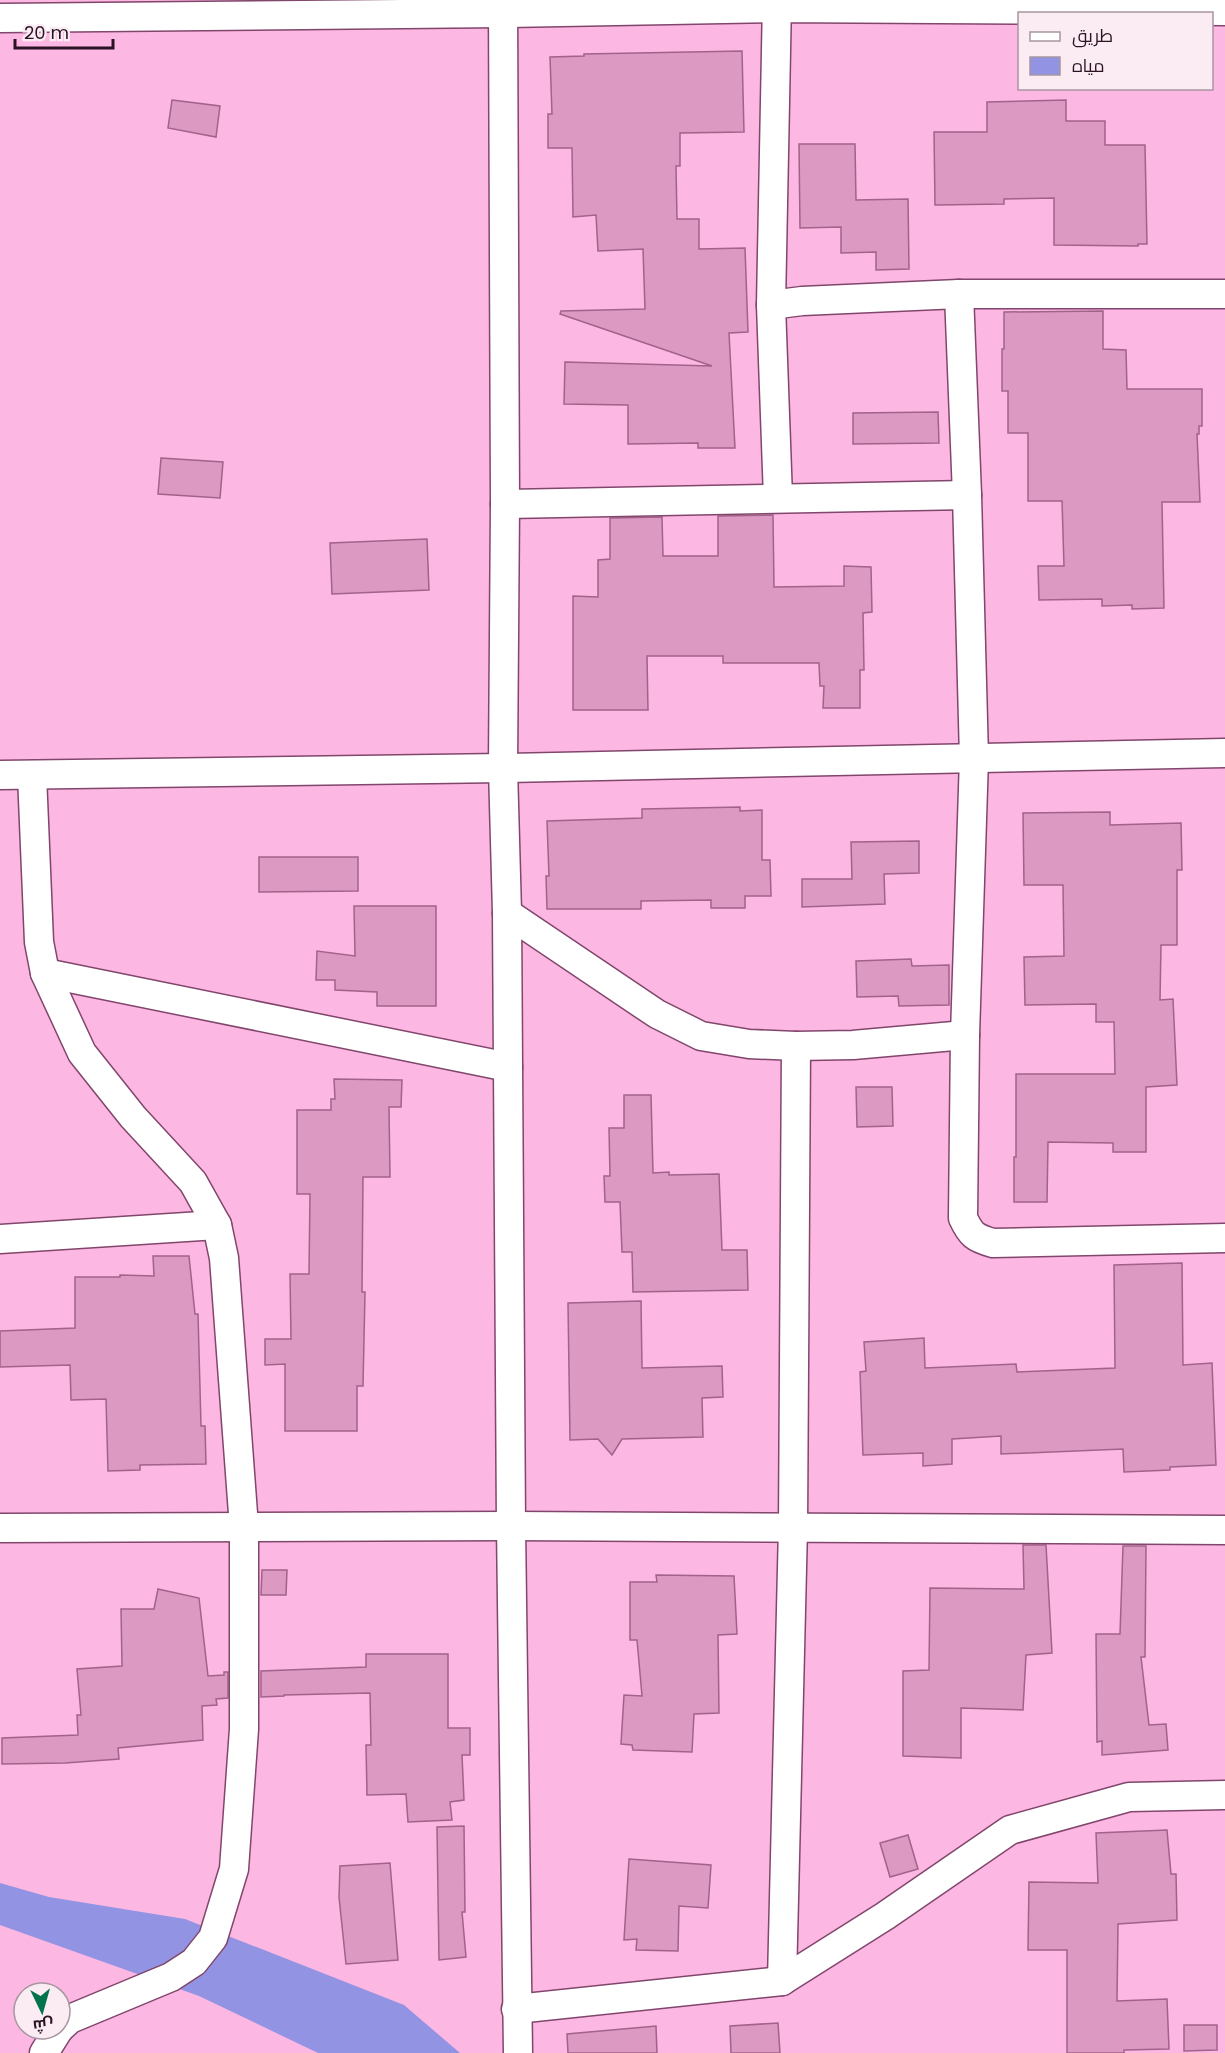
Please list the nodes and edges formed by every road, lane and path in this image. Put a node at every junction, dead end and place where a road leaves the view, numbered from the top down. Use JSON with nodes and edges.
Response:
{"nodes":[{"id":1,"x":777,"y":4,"type":"edge"},
{"id":2,"x":502,"y":7,"type":"edge"},
{"id":3,"x":98,"y":9,"type":"edge"},
{"id":4,"x":1225,"y":11,"type":"edge"},
{"id":5,"x":0,"y":18,"type":"edge"},
{"id":6,"x":959,"y":294,"type":"junction"},
{"id":7,"x":1225,"y":294,"type":"edge"},
{"id":8,"x":771,"y":305,"type":"junction"},
{"id":9,"x":967,"y":495,"type":"junction"},
{"id":10,"x":778,"y":498,"type":"junction"},
{"id":11,"x":505,"y":504,"type":"junction"},
{"id":12,"x":1225,"y":753,"type":"edge"},
{"id":13,"x":974,"y":758,"type":"junction"},
{"id":14,"x":503,"y":768,"type":"junction"},
{"id":15,"x":0,"y":775,"type":"edge"},
{"id":16,"x":32,"y":775,"type":"junction"},
{"id":17,"x":507,"y":913,"type":"junction"},
{"id":18,"x":45,"y":973,"type":"junction"},
{"id":19,"x":965,"y":1035,"type":"junction"},
{"id":20,"x":796,"y":1046,"type":"junction"},
{"id":21,"x":508,"y":1067,"type":"junction"},
{"id":22,"x":217,"y":1225,"type":"junction"},
{"id":23,"x":1225,"y":1238,"type":"edge"},
{"id":24,"x":0,"y":1239,"type":"edge"},
{"id":25,"x":511,"y":1526,"type":"junction"},
{"id":26,"x":244,"y":1527,"type":"junction"},
{"id":27,"x":792,"y":1527,"type":"junction"},
{"id":28,"x":0,"y":1528,"type":"edge"},
{"id":29,"x":1225,"y":1530,"type":"edge"},
{"id":30,"x":1225,"y":1795,"type":"edge"},
{"id":31,"x":782,"y":1981,"type":"junction"},
{"id":32,"x":516,"y":2009,"type":"junction"},
{"id":33,"x":72,"y":2018,"type":"edge"},
{"id":34,"x":518,"y":2053,"type":"edge"}],
"edges":[{"from":1,"to":2,"type":"street"},
{"from":1,"to":4,"type":"street"},
{"from":1,"to":8,"type":"street"},
{"from":2,"to":3,"type":"street"},
{"from":2,"to":11,"type":"street"},
{"from":3,"to":5,"type":"street"},
{"from":6,"to":7,"type":"street"},
{"from":6,"to":8,"type":"street"},
{"from":6,"to":9,"type":"street"},
{"from":8,"to":10,"type":"street"},
{"from":9,"to":10,"type":"street"},
{"from":9,"to":13,"type":"street"},
{"from":10,"to":11,"type":"street"},
{"from":11,"to":14,"type":"street"},
{"from":12,"to":13,"type":"street"},
{"from":13,"to":14,"type":"street"},
{"from":13,"to":19,"type":"street"},
{"from":14,"to":16,"type":"street"},
{"from":14,"to":17,"type":"street"},
{"from":15,"to":16,"type":"street"},
{"from":16,"to":18,"type":"street"},
{"from":17,"to":20,"type":"street"},
{"from":17,"to":21,"type":"street"},
{"from":18,"to":21,"type":"street"},
{"from":18,"to":22,"type":"street"},
{"from":19,"to":20,"type":"street"},
{"from":19,"to":23,"type":"street"},
{"from":20,"to":27,"type":"street"},
{"from":21,"to":25,"type":"street"},
{"from":22,"to":24,"type":"street"},
{"from":22,"to":26,"type":"street"},
{"from":25,"to":26,"type":"street"},
{"from":25,"to":27,"type":"street"},
{"from":25,"to":32,"type":"street"},
{"from":26,"to":28,"type":"street"},
{"from":26,"to":33,"type":"street"},
{"from":27,"to":29,"type":"street"},
{"from":27,"to":31,"type":"street"},
{"from":30,"to":31,"type":"street"},
{"from":31,"to":32,"type":"street"},
{"from":32,"to":34,"type":"street"}]}
